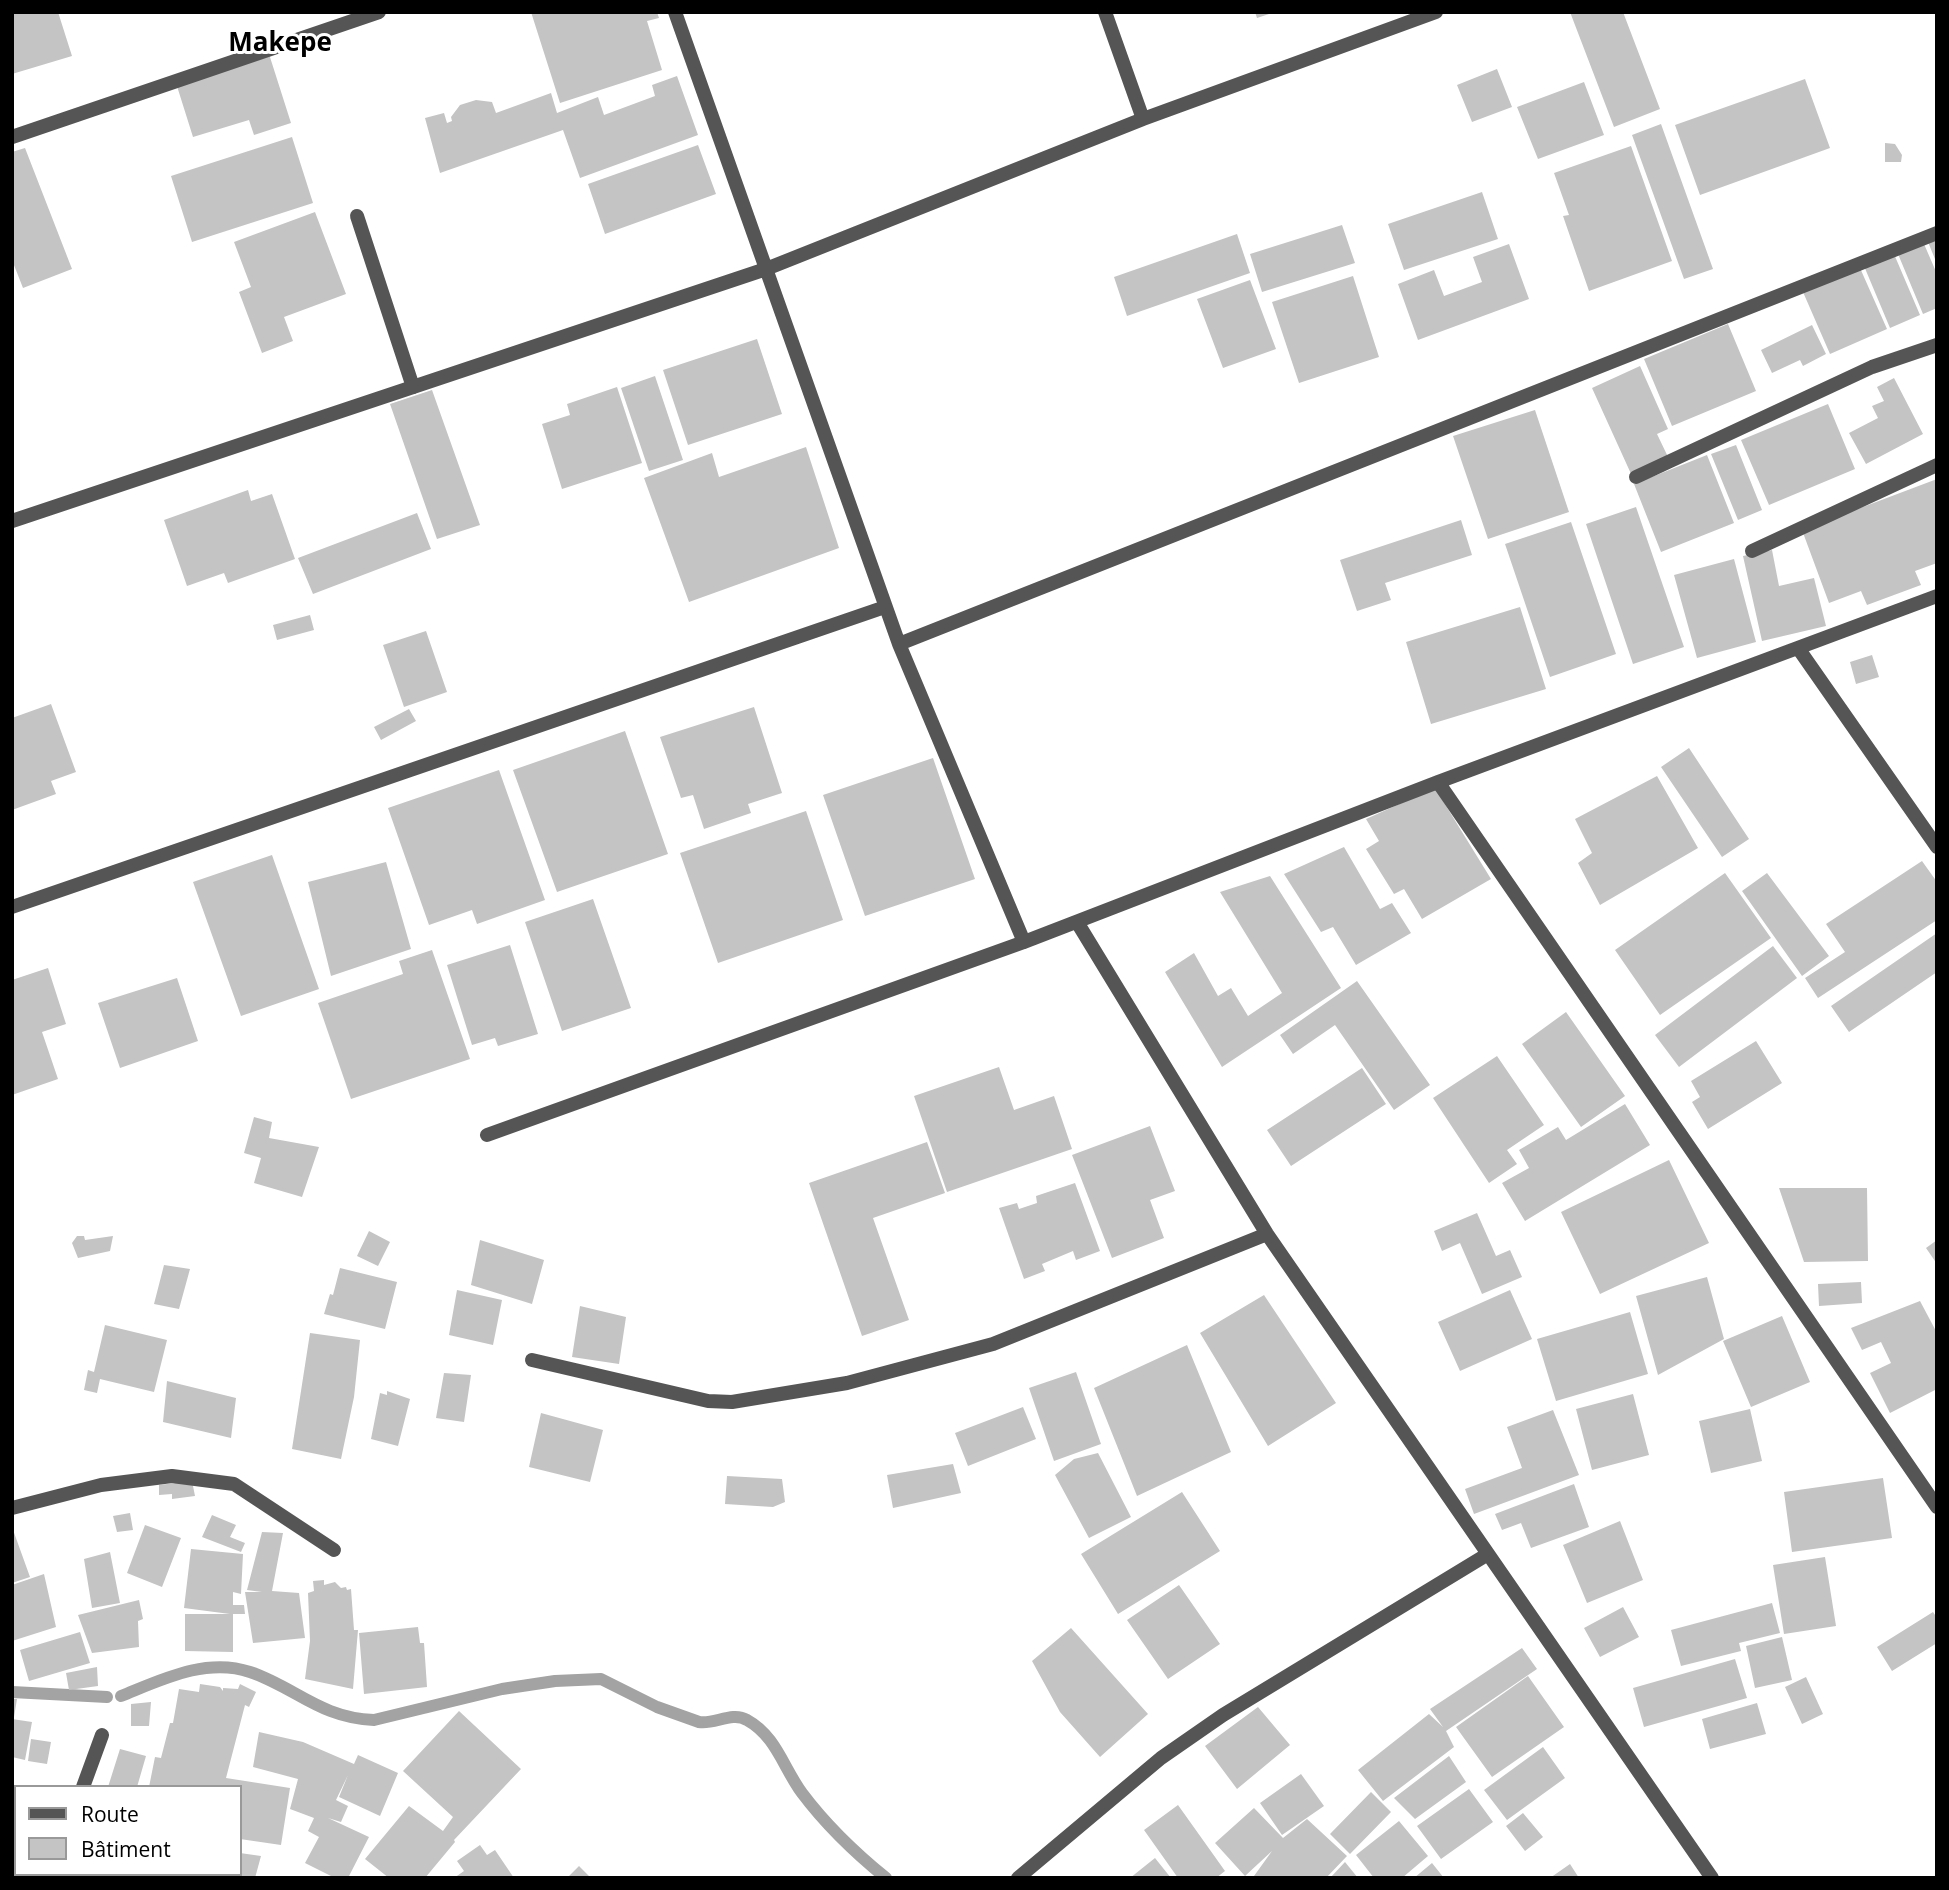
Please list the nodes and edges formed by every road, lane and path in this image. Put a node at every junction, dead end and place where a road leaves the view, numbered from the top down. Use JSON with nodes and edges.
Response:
{"nodes":[{"id":1,"x":379,"y":12,"type":"edge"},
{"id":2,"x":675,"y":12,"type":"edge"},
{"id":3,"x":1105,"y":12,"type":"edge"},
{"id":4,"x":1436,"y":12,"type":"edge"},
{"id":5,"x":1143,"y":119,"type":"junction"},
{"id":6,"x":12,"y":137,"type":"edge"},
{"id":7,"x":357,"y":216,"type":"dead end"},
{"id":8,"x":1937,"y":233,"type":"edge"},
{"id":9,"x":766,"y":270,"type":"junction"},
{"id":10,"x":1937,"y":345,"type":"edge"},
{"id":11,"x":413,"y":387,"type":"junction"},
{"id":12,"x":1937,"y":465,"type":"edge"},
{"id":13,"x":1636,"y":477,"type":"dead end"},
{"id":14,"x":12,"y":521,"type":"edge"},
{"id":15,"x":1752,"y":551,"type":"dead end"},
{"id":16,"x":1937,"y":596,"type":"edge"},
{"id":17,"x":885,"y":607,"type":"junction"},
{"id":18,"x":898,"y":644,"type":"junction"},
{"id":19,"x":1798,"y":648,"type":"junction"},
{"id":20,"x":1438,"y":782,"type":"junction"},
{"id":21,"x":1937,"y":848,"type":"edge"},
{"id":22,"x":12,"y":907,"type":"edge"},
{"id":23,"x":1077,"y":922,"type":"junction"},
{"id":24,"x":1024,"y":942,"type":"junction"},
{"id":25,"x":487,"y":1135,"type":"dead end"},
{"id":26,"x":1267,"y":1234,"type":"junction"},
{"id":27,"x":532,"y":1360,"type":"dead end"},
{"id":28,"x":1937,"y":1507,"type":"edge"},
{"id":29,"x":12,"y":1508,"type":"edge"},
{"id":30,"x":334,"y":1550,"type":"dead end"},
{"id":31,"x":1488,"y":1554,"type":"junction"},
{"id":32,"x":102,"y":1735,"type":"dead end"},
{"id":33,"x":84,"y":1785,"type":"edge"},
{"id":34,"x":1018,"y":1878,"type":"edge"},
{"id":35,"x":1712,"y":1878,"type":"edge"}],
"edges":[{"from":1,"to":6,"type":"street"},
{"from":2,"to":9,"type":"street"},
{"from":3,"to":5,"type":"street"},
{"from":4,"to":5,"type":"street"},
{"from":5,"to":9,"type":"street"},
{"from":7,"to":11,"type":"street"},
{"from":8,"to":18,"type":"street"},
{"from":9,"to":11,"type":"street"},
{"from":9,"to":17,"type":"street"},
{"from":10,"to":13,"type":"street"},
{"from":11,"to":14,"type":"street"},
{"from":12,"to":15,"type":"street"},
{"from":16,"to":19,"type":"street"},
{"from":17,"to":18,"type":"street"},
{"from":17,"to":22,"type":"street"},
{"from":18,"to":24,"type":"street"},
{"from":19,"to":20,"type":"street"},
{"from":19,"to":21,"type":"street"},
{"from":20,"to":23,"type":"street"},
{"from":20,"to":28,"type":"street"},
{"from":23,"to":24,"type":"street"},
{"from":23,"to":26,"type":"street"},
{"from":24,"to":25,"type":"street"},
{"from":26,"to":27,"type":"street"},
{"from":26,"to":31,"type":"street"},
{"from":29,"to":30,"type":"street"},
{"from":31,"to":34,"type":"street"},
{"from":31,"to":35,"type":"street"},
{"from":32,"to":33,"type":"street"}]}
